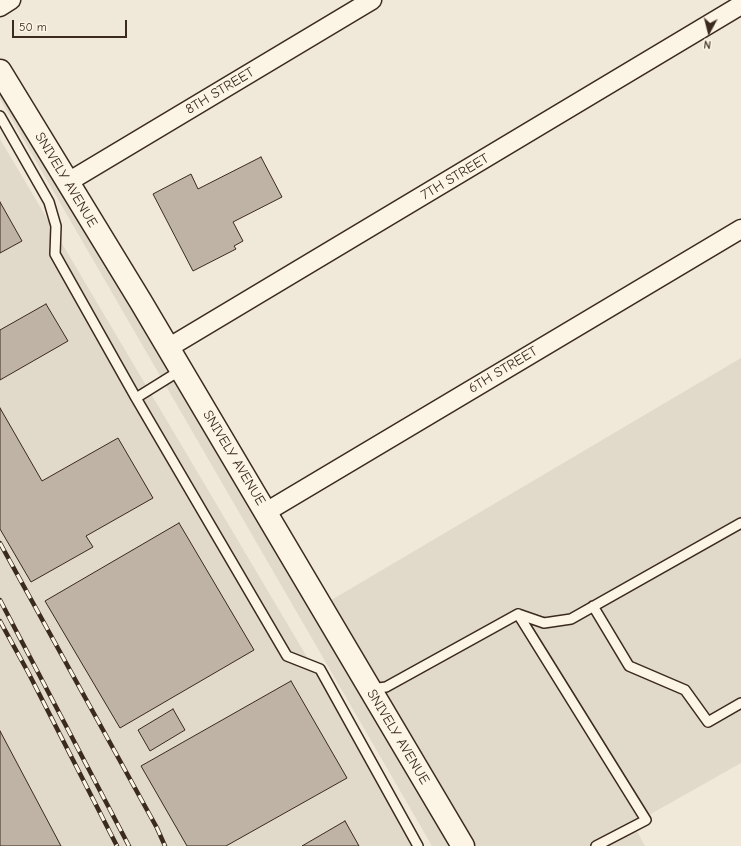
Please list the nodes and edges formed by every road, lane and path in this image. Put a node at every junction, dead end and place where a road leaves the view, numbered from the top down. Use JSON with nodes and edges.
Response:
{"nodes":[{"id":1,"x":11,"y":0,"type":"edge"},
{"id":2,"x":372,"y":0,"type":"edge"},
{"id":3,"x":741,"y":5,"type":"edge"},
{"id":4,"x":0,"y":7,"type":"edge"},
{"id":5,"x":2,"y":81,"type":"edge"},
{"id":6,"x":0,"y":116,"type":"edge"},
{"id":7,"x":68,"y":182,"type":"junction"},
{"id":8,"x":741,"y":229,"type":"edge"},
{"id":9,"x":168,"y":348,"type":"junction"},
{"id":10,"x":181,"y":370,"type":"junction"},
{"id":11,"x":136,"y":398,"type":"junction"},
{"id":12,"x":266,"y":512,"type":"junction"},
{"id":13,"x":741,"y":523,"type":"edge"},
{"id":14,"x":593,"y":606,"type":"junction"},
{"id":15,"x":518,"y":614,"type":"junction"},
{"id":16,"x":369,"y":689,"type":"junction"},
{"id":17,"x":741,"y":703,"type":"edge"},
{"id":18,"x":418,"y":846,"type":"edge"},
{"id":19,"x":463,"y":846,"type":"edge"},
{"id":20,"x":596,"y":846,"type":"edge"}],
"edges":[{"from":1,"to":4,"type":"street"},
{"from":2,"to":7,"type":"street","name":"8TH STREET"},
{"from":3,"to":9,"type":"street","name":"7TH STREET"},
{"from":5,"to":7,"type":"main road","name":"SNIVELY AVENUE"},
{"from":6,"to":11,"type":"lane"},
{"from":7,"to":9,"type":"main road","name":"SNIVELY AVENUE"},
{"from":8,"to":12,"type":"street","name":"6TH STREET"},
{"from":9,"to":10,"type":"main road","name":"SNIVELY AVENUE"},
{"from":10,"to":11,"type":"lane"},
{"from":10,"to":12,"type":"main road","name":"SNIVELY AVENUE"},
{"from":11,"to":18,"type":"lane"},
{"from":12,"to":16,"type":"main road","name":"SNIVELY AVENUE"},
{"from":13,"to":14,"type":"lane"},
{"from":14,"to":15,"type":"lane"},
{"from":14,"to":17,"type":"lane"},
{"from":15,"to":16,"type":"lane"},
{"from":15,"to":20,"type":"lane"},
{"from":16,"to":19,"type":"main road","name":"SNIVELY AVENUE"}]}
